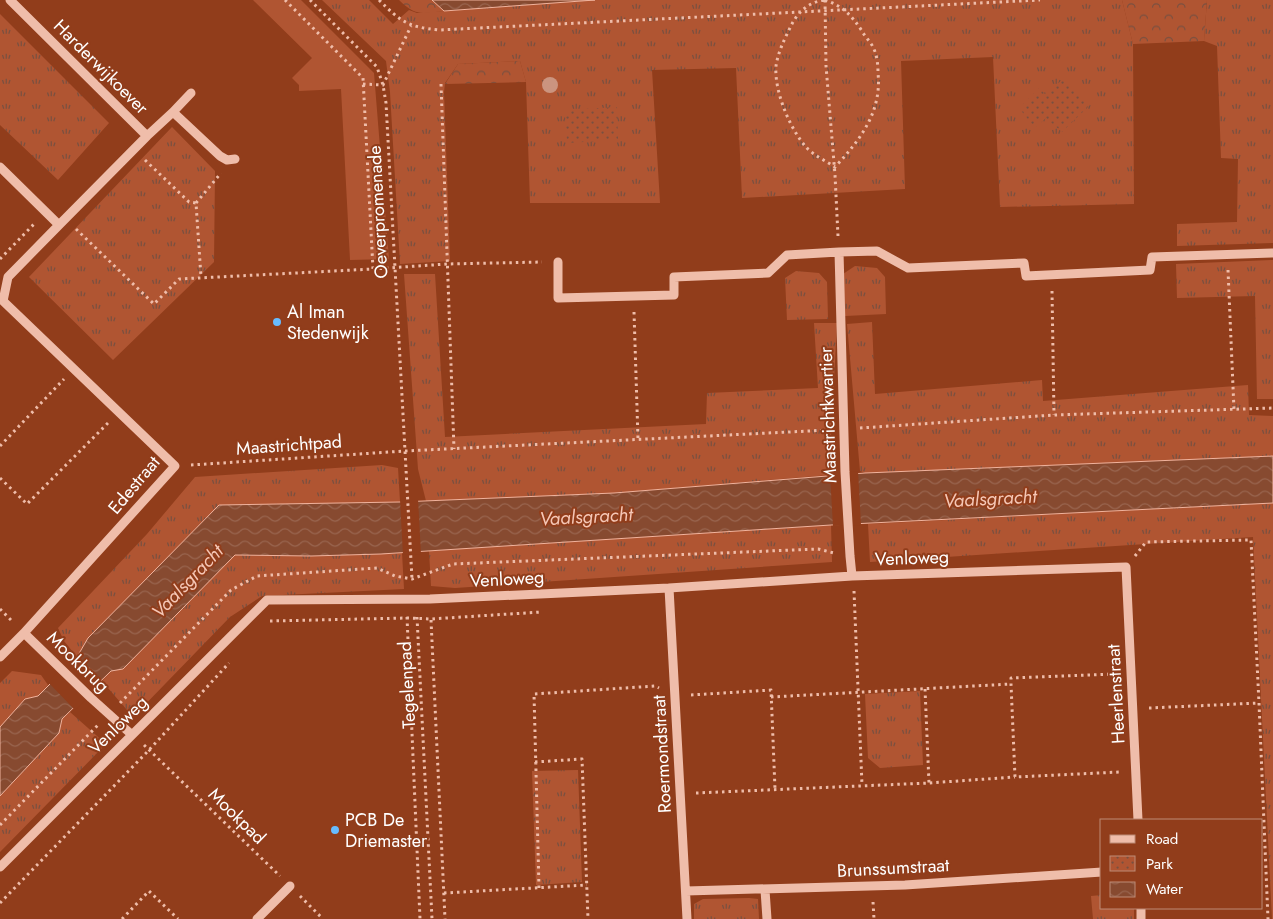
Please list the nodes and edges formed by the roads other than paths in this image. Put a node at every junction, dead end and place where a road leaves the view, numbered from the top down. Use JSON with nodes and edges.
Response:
{"nodes":[{"id":1,"x":10,"y":0,"type":"edge"},
{"id":2,"x":191,"y":93,"type":"dead end"},
{"id":3,"x":173,"y":112,"type":"junction"},
{"id":4,"x":147,"y":136,"type":"junction"},
{"id":5,"x":231,"y":160,"type":"road end"},
{"id":6,"x":0,"y":167,"type":"edge"},
{"id":7,"x":62,"y":221,"type":"junction"},
{"id":8,"x":839,"y":252,"type":"junction"},
{"id":9,"x":1273,"y":253,"type":"edge"},
{"id":10,"x":558,"y":262,"type":"road end"},
{"id":11,"x":3,"y":301,"type":"joint"},
{"id":12,"x":1126,"y":567,"type":"joint"},
{"id":13,"x":852,"y":576,"type":"junction"},
{"id":14,"x":669,"y":588,"type":"junction"},
{"id":15,"x":24,"y":633,"type":"junction"},
{"id":16,"x":0,"y":657,"type":"edge"},
{"id":17,"x":131,"y":734,"type":"junction"},
{"id":18,"x":1138,"y":819,"type":"edge"},
{"id":19,"x":0,"y":867,"type":"edge"},
{"id":20,"x":1100,"y":872,"type":"edge"},
{"id":21,"x":290,"y":886,"type":"road end"},
{"id":22,"x":686,"y":890,"type":"junction"},
{"id":23,"x":765,"y":890,"type":"junction"},
{"id":24,"x":257,"y":919,"type":"edge"},
{"id":25,"x":687,"y":919,"type":"edge"},
{"id":26,"x":767,"y":919,"type":"edge"}],
"edges":[{"from":1,"to":4,"type":"street","name":"Harderwijkoever"},
{"from":2,"to":3,"type":"street"},
{"from":3,"to":4,"type":"street","name":"Harderwijkoever"},
{"from":3,"to":5,"type":"street","name":"Harderwijkoever"},
{"from":4,"to":7,"type":"street","name":"Harderwijkoever"},
{"from":6,"to":7,"type":"street"},
{"from":7,"to":11,"type":"street","name":"Harderwijkoever"},
{"from":8,"to":9,"type":"street"},
{"from":8,"to":10,"type":"street"},
{"from":8,"to":13,"type":"street","name":"Maastrichtkwartier"},
{"from":11,"to":15,"type":"street","name":"Edestraat"},
{"from":12,"to":13,"type":"street","name":"Venloweg"},
{"from":12,"to":18,"type":"street","name":"Heerlenstraat"},
{"from":13,"to":14,"type":"street","name":"Venloweg"},
{"from":14,"to":17,"type":"street","name":"Venloweg"},
{"from":14,"to":22,"type":"street","name":"Roermondstraat"},
{"from":15,"to":16,"type":"street","name":"Edestraat"},
{"from":15,"to":17,"type":"street","name":"Mookbrug"},
{"from":17,"to":19,"type":"street","name":"Venloweg"},
{"from":20,"to":23,"type":"street","name":"Brunssumstraat"},
{"from":21,"to":24,"type":"street"},
{"from":22,"to":23,"type":"street","name":"Brunssumstraat"},
{"from":22,"to":25,"type":"street","name":"Roermondstraat"},
{"from":23,"to":26,"type":"street"}]}
